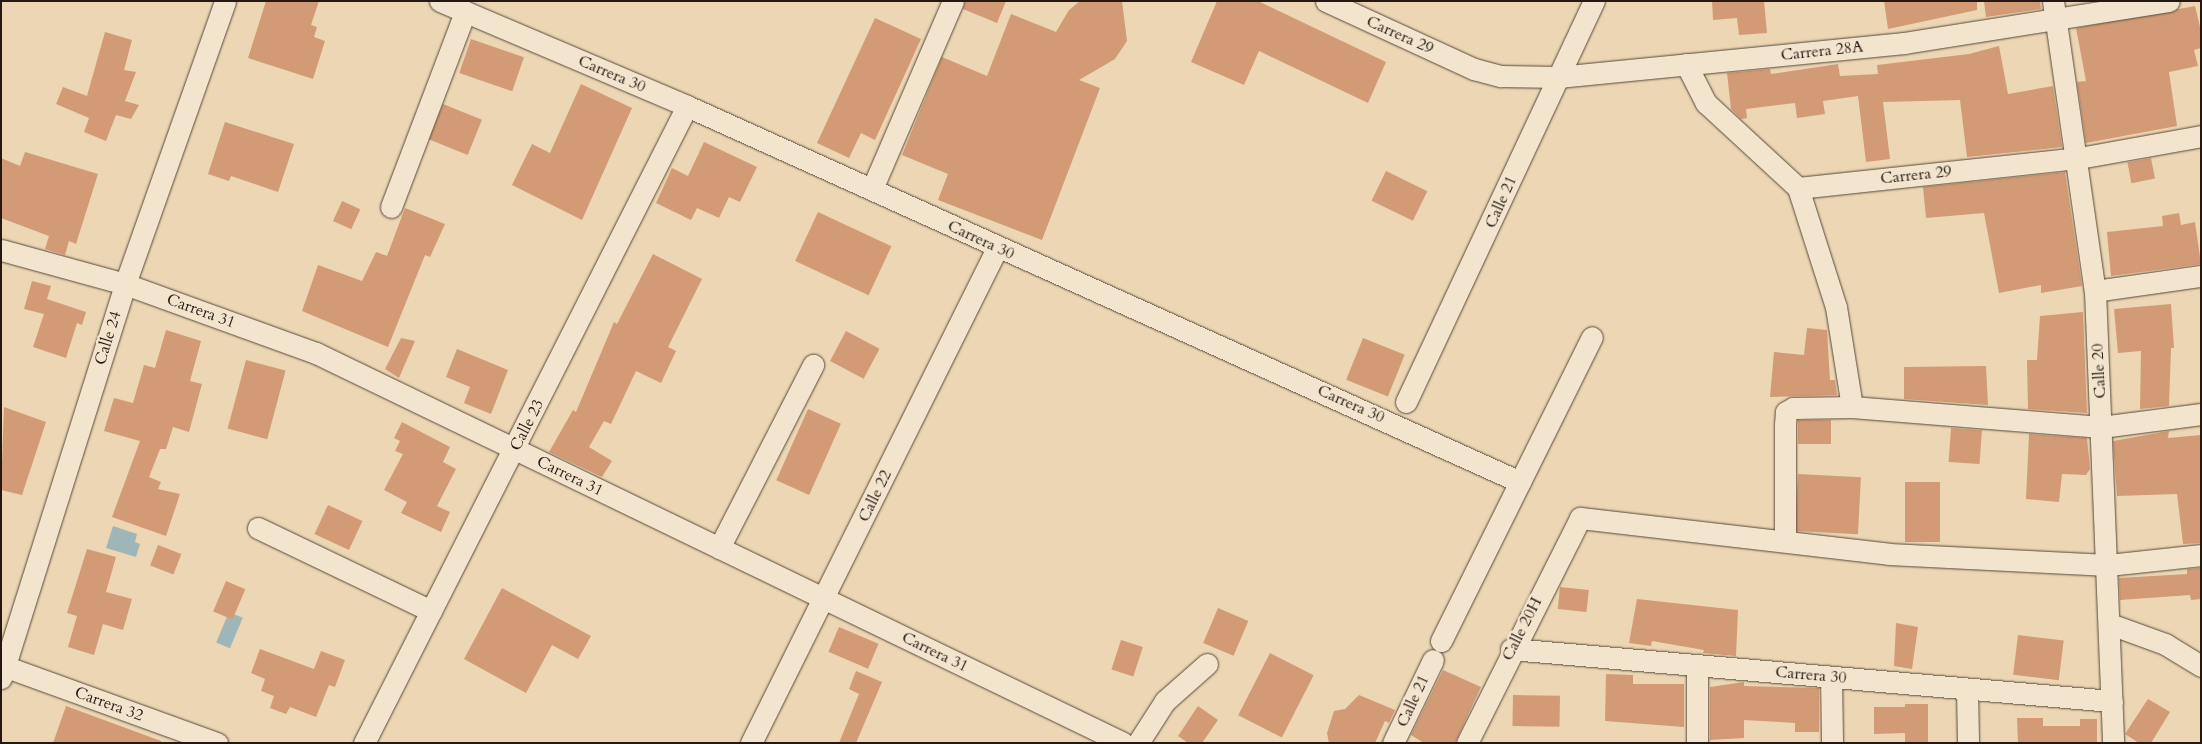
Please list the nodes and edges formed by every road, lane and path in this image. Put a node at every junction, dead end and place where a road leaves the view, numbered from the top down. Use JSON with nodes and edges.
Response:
{"nodes":[{"id":1,"x":225,"y":1,"type":"edge"},
{"id":2,"x":440,"y":1,"type":"edge"},
{"id":3,"x":953,"y":1,"type":"edge"},
{"id":4,"x":1594,"y":1,"type":"edge"},
{"id":5,"x":2169,"y":1,"type":"edge"},
{"id":6,"x":1339,"y":4,"type":"edge"},
{"id":7,"x":2055,"y":11,"type":"edge"},
{"id":8,"x":465,"y":12,"type":"junction"},
{"id":9,"x":1686,"y":64,"type":"junction"},
{"id":10,"x":1474,"y":68,"type":"joint"},
{"id":11,"x":1558,"y":78,"type":"junction"},
{"id":12,"x":687,"y":106,"type":"junction"},
{"id":13,"x":2201,"y":136,"type":"edge"},
{"id":14,"x":2079,"y":158,"type":"junction"},
{"id":15,"x":1798,"y":188,"type":"junction"},
{"id":16,"x":872,"y":189,"type":"junction"},
{"id":17,"x":391,"y":207,"type":"dead end"},
{"id":18,"x":997,"y":248,"type":"junction"},
{"id":19,"x":1,"y":250,"type":"edge"},
{"id":20,"x":2201,"y":276,"type":"edge"},
{"id":21,"x":125,"y":284,"type":"junction"},
{"id":22,"x":2095,"y":291,"type":"junction"},
{"id":23,"x":1592,"y":337,"type":"dead end"},
{"id":24,"x":813,"y":365,"type":"dead end"},
{"id":25,"x":1406,"y":402,"type":"dead end"},
{"id":26,"x":1852,"y":407,"type":"junction"},
{"id":27,"x":2201,"y":414,"type":"edge"},
{"id":28,"x":2101,"y":427,"type":"junction"},
{"id":29,"x":515,"y":449,"type":"junction"},
{"id":30,"x":1520,"y":482,"type":"junction"},
{"id":31,"x":258,"y":528,"type":"dead end"},
{"id":32,"x":1785,"y":539,"type":"junction"},
{"id":33,"x":719,"y":548,"type":"junction"},
{"id":34,"x":2201,"y":555,"type":"edge"},
{"id":35,"x":2108,"y":565,"type":"junction"},
{"id":36,"x":824,"y":599,"type":"junction"},
{"id":37,"x":431,"y":611,"type":"junction"},
{"id":38,"x":2110,"y":624,"type":"junction"},
{"id":39,"x":1511,"y":649,"type":"junction"},
{"id":40,"x":1207,"y":664,"type":"dead end"},
{"id":41,"x":1697,"y":665,"type":"junction"},
{"id":42,"x":2201,"y":666,"type":"edge"},
{"id":43,"x":2,"y":670,"type":"edge"},
{"id":44,"x":1831,"y":677,"type":"junction"},
{"id":45,"x":1967,"y":689,"type":"junction"},
{"id":46,"x":2112,"y":702,"type":"junction"},
{"id":47,"x":217,"y":743,"type":"edge"},
{"id":48,"x":364,"y":743,"type":"edge"},
{"id":49,"x":751,"y":743,"type":"edge"},
{"id":50,"x":1123,"y":743,"type":"edge"},
{"id":51,"x":1138,"y":743,"type":"edge"},
{"id":52,"x":1393,"y":743,"type":"edge"},
{"id":53,"x":1467,"y":743,"type":"edge"},
{"id":54,"x":1698,"y":743,"type":"edge"},
{"id":55,"x":1832,"y":743,"type":"edge"},
{"id":56,"x":1968,"y":743,"type":"edge"},
{"id":57,"x":2112,"y":743,"type":"edge"}],
"edges":[{"from":1,"to":21,"type":"street","name":"Calle 24"},
{"from":2,"to":8,"type":"street","name":"Carrera 30"},
{"from":3,"to":16,"type":"street"},
{"from":4,"to":11,"type":"street","name":"Calle 21"},
{"from":5,"to":7,"type":"street","name":"Carrera 28A"},
{"from":6,"to":10,"type":"street","name":"Carrera 29"},
{"from":7,"to":9,"type":"street","name":"Carrera 28A"},
{"from":7,"to":14,"type":"street","name":"Calle 20"},
{"from":8,"to":12,"type":"street","name":"Carrera 30"},
{"from":8,"to":17,"type":"street"},
{"from":9,"to":11,"type":"street","name":"Carrera 28A"},
{"from":9,"to":15,"type":"street"},
{"from":10,"to":11,"type":"street","name":"Carrera 28A"},
{"from":11,"to":25,"type":"street","name":"Calle 21"},
{"from":12,"to":16,"type":"street","name":"Carrera 30"},
{"from":12,"to":29,"type":"street","name":"Calle 23"},
{"from":13,"to":14,"type":"street","name":"Carrera 29"},
{"from":14,"to":15,"type":"street","name":"Carrera 29"},
{"from":14,"to":22,"type":"street","name":"Calle 20"},
{"from":15,"to":26,"type":"street"},
{"from":16,"to":18,"type":"street","name":"Carrera 30"},
{"from":18,"to":30,"type":"street","name":"Carrera 30"},
{"from":18,"to":36,"type":"street","name":"Calle 22"},
{"from":19,"to":21,"type":"street","name":"Carrera 31"},
{"from":20,"to":22,"type":"street"},
{"from":21,"to":29,"type":"street","name":"Carrera 31"},
{"from":21,"to":43,"type":"street","name":"Calle 24"},
{"from":22,"to":28,"type":"street","name":"Calle 20"},
{"from":23,"to":30,"type":"street","name":"Calle 21"},
{"from":24,"to":33,"type":"street"},
{"from":26,"to":28,"type":"street"},
{"from":26,"to":32,"type":"street"},
{"from":27,"to":28,"type":"street"},
{"from":28,"to":35,"type":"street","name":"Calle 20"},
{"from":29,"to":33,"type":"street","name":"Carrera 31"},
{"from":29,"to":37,"type":"street","name":"Calle 23"},
{"from":30,"to":52,"type":"street","name":"Calle 21"},
{"from":31,"to":37,"type":"street"},
{"from":32,"to":35,"type":"street"},
{"from":32,"to":39,"type":"street","name":"Calle 20H"},
{"from":33,"to":36,"type":"street","name":"Carrera 31"},
{"from":34,"to":35,"type":"street"},
{"from":35,"to":38,"type":"street","name":"Calle 20"},
{"from":36,"to":49,"type":"street","name":"Calle 22"},
{"from":36,"to":50,"type":"street","name":"Carrera 31"},
{"from":37,"to":48,"type":"street","name":"Calle 23"},
{"from":38,"to":42,"type":"street"},
{"from":38,"to":46,"type":"street","name":"Calle 20"},
{"from":39,"to":41,"type":"street","name":"Carrera 30"},
{"from":39,"to":53,"type":"street","name":"Calle 20H"},
{"from":40,"to":51,"type":"street"},
{"from":41,"to":44,"type":"street","name":"Carrera 30"},
{"from":41,"to":54,"type":"street"},
{"from":43,"to":47,"type":"street","name":"Carrera 32"},
{"from":44,"to":45,"type":"street","name":"Carrera 30"},
{"from":44,"to":55,"type":"street"},
{"from":45,"to":46,"type":"street","name":"Carrera 30"},
{"from":45,"to":56,"type":"street"},
{"from":46,"to":57,"type":"street","name":"Calle 20"}]}
